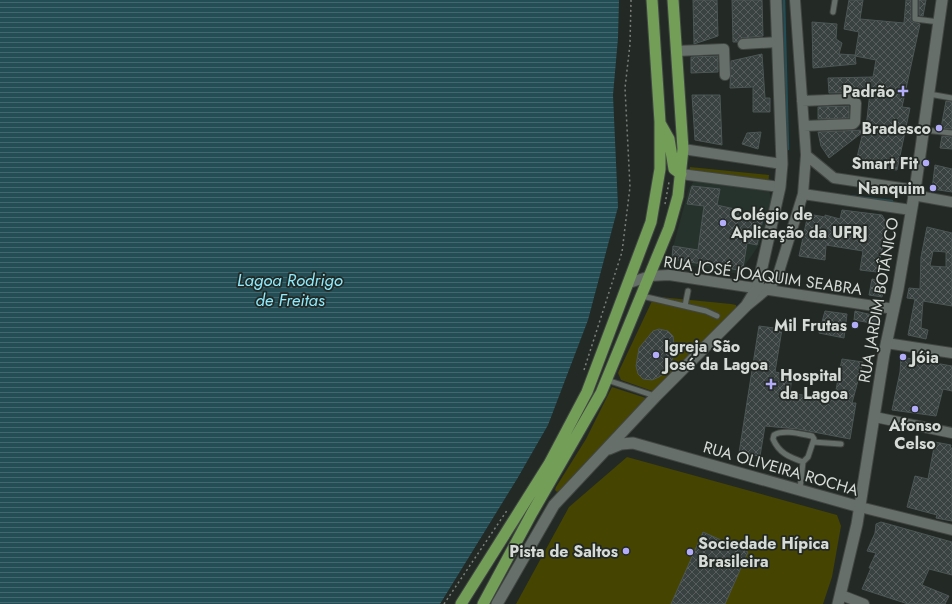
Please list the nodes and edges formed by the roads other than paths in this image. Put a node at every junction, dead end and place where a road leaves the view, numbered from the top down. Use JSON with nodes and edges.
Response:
{"nodes":[{"id":1,"x":652,"y":0,"type":"edge"},
{"id":2,"x":673,"y":0,"type":"edge"},
{"id":3,"x":776,"y":0,"type":"edge"},
{"id":4,"x":795,"y":0,"type":"edge"},
{"id":5,"x":835,"y":0,"type":"edge"},
{"id":6,"x":915,"y":0,"type":"edge"},
{"id":7,"x":942,"y":0,"type":"edge"},
{"id":8,"x":833,"y":12,"type":"dead end"},
{"id":9,"x":939,"y":22,"type":"junction"},
{"id":10,"x":778,"y":42,"type":"junction"},
{"id":11,"x":743,"y":44,"type":"dead end"},
{"id":12,"x":676,"y":51,"type":"junction"},
{"id":13,"x":725,"y":75,"type":"dead end"},
{"id":14,"x":929,"y":94,"type":"junction"},
{"id":15,"x":952,"y":98,"type":"edge"},
{"id":16,"x":802,"y":101,"type":"junction"},
{"id":17,"x":660,"y":122,"type":"junction"},
{"id":18,"x":804,"y":126,"type":"junction"},
{"id":19,"x":924,"y":130,"type":"junction"},
{"id":20,"x":952,"y":133,"type":"edge"},
{"id":21,"x":683,"y":149,"type":"junction"},
{"id":22,"x":806,"y":155,"type":"junction"},
{"id":23,"x":782,"y":164,"type":"junction"},
{"id":24,"x":681,"y":174,"type":"junction"},
{"id":25,"x":780,"y":187,"type":"junction"},
{"id":26,"x":914,"y":192,"type":"junction"},
{"id":27,"x":803,"y":194,"type":"junction"},
{"id":28,"x":952,"y":202,"type":"edge"},
{"id":29,"x":910,"y":210,"type":"junction"},
{"id":30,"x":650,"y":276,"type":"junction"},
{"id":31,"x":629,"y":283,"type":"junction"},
{"id":32,"x":761,"y":289,"type":"junction"},
{"id":33,"x":688,"y":291,"type":"dead end"},
{"id":34,"x":642,"y":296,"type":"junction"},
{"id":35,"x":685,"y":306,"type":"junction"},
{"id":36,"x":894,"y":309,"type":"junction"},
{"id":37,"x":717,"y":316,"type":"dead end"},
{"id":38,"x":886,"y":343,"type":"junction"},
{"id":39,"x":952,"y":353,"type":"edge"},
{"id":40,"x":606,"y":380,"type":"junction"},
{"id":41,"x":656,"y":396,"type":"junction"},
{"id":42,"x":638,"y":415,"type":"junction"},
{"id":43,"x":874,"y":417,"type":"junction"},
{"id":44,"x":952,"y":434,"type":"edge"},
{"id":45,"x":813,"y":442,"type":"junction"},
{"id":46,"x":633,"y":443,"type":"junction"},
{"id":47,"x":841,"y":444,"type":"dead end"},
{"id":48,"x":603,"y":452,"type":"junction"},
{"id":49,"x":803,"y":462,"type":"junction"},
{"id":50,"x":800,"y":489,"type":"junction"},
{"id":51,"x":860,"y":507,"type":"junction"},
{"id":52,"x":952,"y":530,"type":"edge"},
{"id":53,"x":839,"y":600,"type":"edge"},
{"id":54,"x":461,"y":604,"type":"edge"},
{"id":55,"x":483,"y":604,"type":"edge"},
{"id":56,"x":497,"y":604,"type":"edge"},
{"id":57,"x":864,"y":604,"type":"edge"}],
"edges":[{"from":1,"to":17,"type":"highway"},
{"from":2,"to":12,"type":"highway"},
{"from":3,"to":10,"type":"street"},
{"from":4,"to":16,"type":"street"},
{"from":5,"to":8,"type":"lane"},
{"from":6,"to":9,"type":"lane"},
{"from":7,"to":9,"type":"street","name":"RUA JARDIM BOTÂNICO"},
{"from":9,"to":14,"type":"street","name":"RUA JARDIM BOTÂNICO"},
{"from":10,"to":11,"type":"street"},
{"from":10,"to":23,"type":"street"},
{"from":12,"to":13,"type":"street"},
{"from":12,"to":21,"type":"highway"},
{"from":14,"to":15,"type":"lane"},
{"from":14,"to":19,"type":"street","name":"RUA JARDIM BOTÂNICO"},
{"from":16,"to":18,"type":"street"},
{"from":16,"to":18,"type":"street"},
{"from":17,"to":24,"type":"highway"},
{"from":17,"to":31,"type":"highway"},
{"from":18,"to":22,"type":"street"},
{"from":19,"to":20,"type":"lane"},
{"from":19,"to":26,"type":"street","name":"RUA JARDIM BOTÂNICO"},
{"from":21,"to":23,"type":"street"},
{"from":21,"to":24,"type":"highway"},
{"from":22,"to":26,"type":"street"},
{"from":22,"to":27,"type":"street"},
{"from":23,"to":25,"type":"street"},
{"from":24,"to":25,"type":"street"},
{"from":24,"to":30,"type":"highway"},
{"from":25,"to":32,"type":"street"},
{"from":26,"to":28,"type":"street"},
{"from":26,"to":29,"type":"street","name":"RUA JARDIM BOTÂNICO"},
{"from":27,"to":29,"type":"street"},
{"from":27,"to":32,"type":"street"},
{"from":29,"to":36,"type":"street","name":"RUA JARDIM BOTÂNICO"},
{"from":30,"to":31,"type":"street","name":"RUA JOSÉ JOAQUIM SEABRA"},
{"from":30,"to":32,"type":"street","name":"RUA JOSÉ JOAQUIM SEABRA"},
{"from":30,"to":34,"type":"highway"},
{"from":31,"to":54,"type":"highway"},
{"from":32,"to":36,"type":"street","name":"RUA JOSÉ JOAQUIM SEABRA"},
{"from":32,"to":41,"type":"street"},
{"from":33,"to":35,"type":"lane"},
{"from":34,"to":35,"type":"lane"},
{"from":34,"to":40,"type":"highway"},
{"from":35,"to":37,"type":"lane"},
{"from":36,"to":38,"type":"street","name":"RUA JARDIM BOTÂNICO"},
{"from":38,"to":39,"type":"street"},
{"from":38,"to":43,"type":"street","name":"RUA JARDIM BOTÂNICO"},
{"from":40,"to":41,"type":"lane"},
{"from":40,"to":55,"type":"highway"},
{"from":41,"to":42,"type":"street"},
{"from":42,"to":46,"type":"street"},
{"from":42,"to":48,"type":"street"},
{"from":43,"to":44,"type":"street"},
{"from":43,"to":51,"type":"street","name":"RUA JARDIM BOTÂNICO"},
{"from":45,"to":47,"type":"lane"},
{"from":45,"to":49,"type":"lane"},
{"from":45,"to":49,"type":"lane"},
{"from":46,"to":48,"type":"street","name":"RUA OLIVEIRA ROCHA"},
{"from":46,"to":50,"type":"street","name":"RUA OLIVEIRA ROCHA"},
{"from":48,"to":56,"type":"street"},
{"from":49,"to":50,"type":"lane"},
{"from":50,"to":51,"type":"street","name":"RUA OLIVEIRA ROCHA"},
{"from":51,"to":52,"type":"street","name":"RUA OLIVEIRA ROCHA"},
{"from":51,"to":53,"type":"street","name":"RUA JARDIM BOTÂNICO"},
{"from":53,"to":57,"type":"street"}]}
